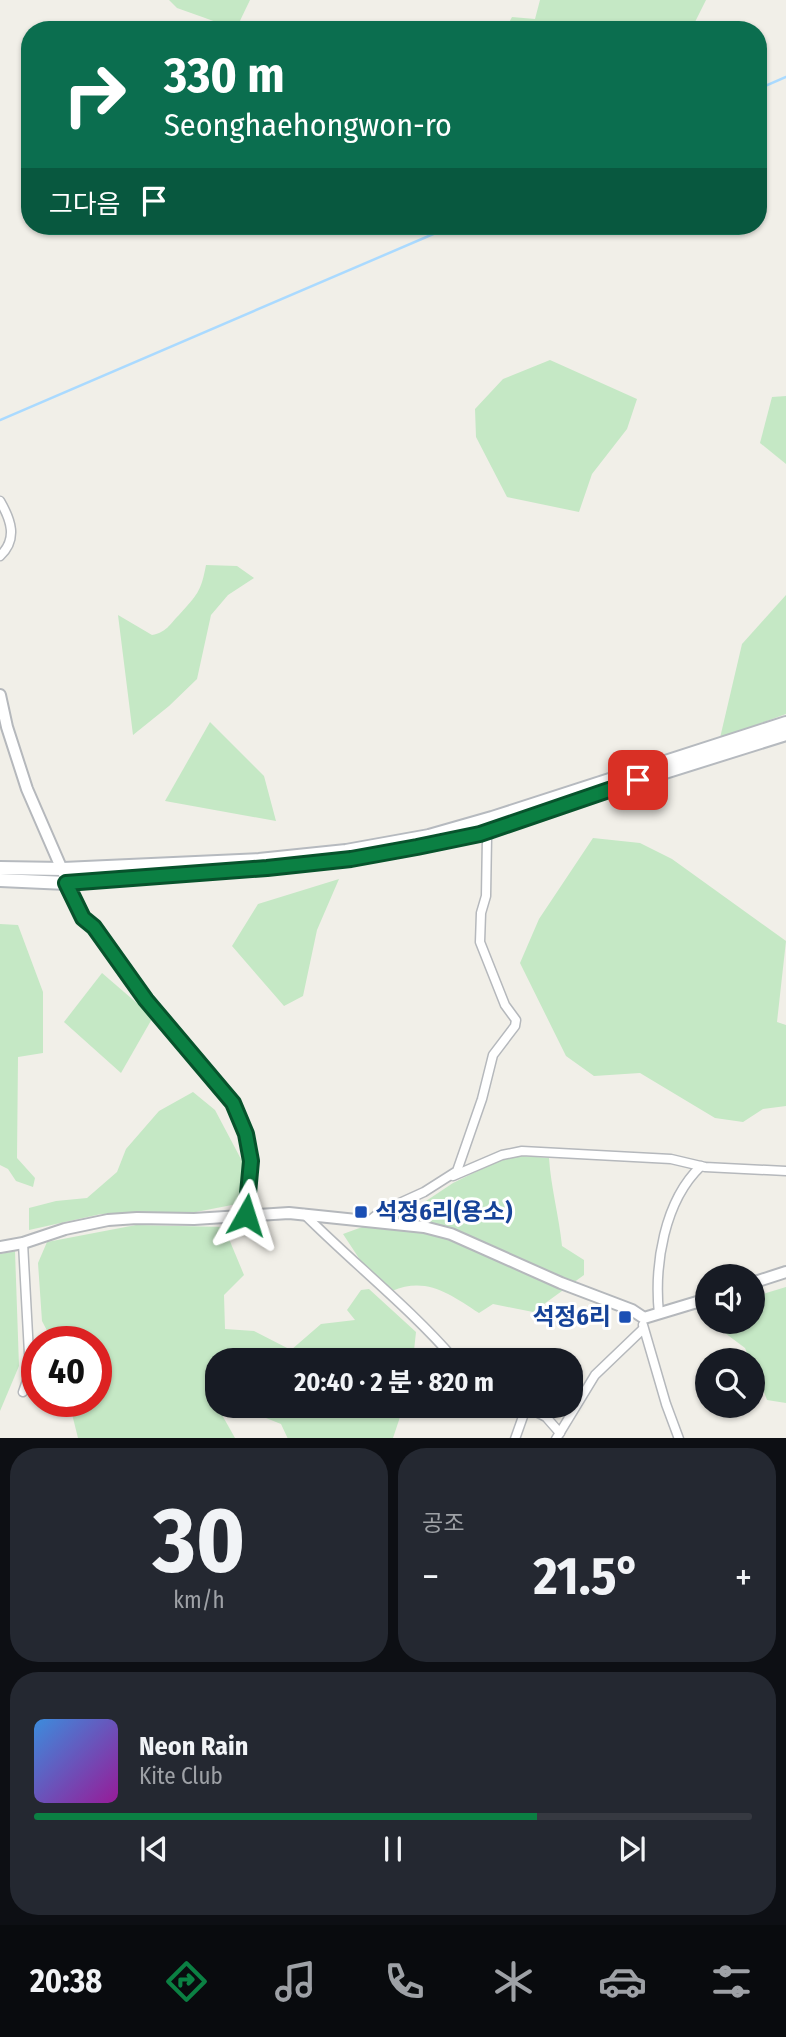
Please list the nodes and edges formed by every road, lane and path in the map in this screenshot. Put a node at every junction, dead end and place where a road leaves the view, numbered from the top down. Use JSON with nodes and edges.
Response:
{"nodes":[{"id":1,"x":0,"y":502,"type":"edge"},
{"id":2,"x":0,"y":556,"type":"edge"},
{"id":3,"x":0,"y":695,"type":"edge"},
{"id":4,"x":786,"y":723,"type":"edge"},
{"id":5,"x":786,"y":734,"type":"edge"},
{"id":6,"x":487,"y":837,"type":"dead end"},
{"id":7,"x":0,"y":867,"type":"edge"},
{"id":8,"x":63,"y":869,"type":"junction"},
{"id":9,"x":0,"y":880,"type":"edge"},
{"id":10,"x":66,"y":883,"type":"junction"},
{"id":11,"x":701,"y":1166,"type":"junction"},
{"id":12,"x":786,"y":1171,"type":"edge"},
{"id":13,"x":447,"y":1179,"type":"junction"},
{"id":14,"x":304,"y":1214,"type":"junction"},
{"id":15,"x":246,"y":1215,"type":"junction"},
{"id":16,"x":369,"y":1221,"type":"junction"},
{"id":17,"x":23,"y":1243,"type":"junction"},
{"id":18,"x":0,"y":1247,"type":"edge"},
{"id":19,"x":786,"y":1272,"type":"edge"},
{"id":20,"x":765,"y":1279,"type":"edge"},
{"id":21,"x":695,"y":1302,"type":"edge"},
{"id":22,"x":659,"y":1314,"type":"junction"},
{"id":23,"x":644,"y":1324,"type":"junction"},
{"id":24,"x":27,"y":1326,"type":"edge"},
{"id":25,"x":445,"y":1348,"type":"edge"},
{"id":26,"x":520,"y":1418,"type":"edge"},
{"id":27,"x":547,"y":1418,"type":"edge"},
{"id":28,"x":558,"y":1436,"type":"edge"},
{"id":29,"x":514,"y":1438,"type":"edge"},
{"id":30,"x":679,"y":1438,"type":"edge"}],
"edges":[{"from":1,"to":2,"type":"street"},
{"from":3,"to":8,"type":"street"},
{"from":4,"to":8,"type":"main road"},
{"from":5,"to":10,"type":"main road"},
{"from":6,"to":13,"type":"street"},
{"from":7,"to":8,"type":"main road"},
{"from":8,"to":10,"type":"street"},
{"from":9,"to":10,"type":"main road"},
{"from":10,"to":15,"type":"street"},
{"from":11,"to":12,"type":"street"},
{"from":11,"to":13,"type":"street"},
{"from":11,"to":22,"type":"street"},
{"from":13,"to":16,"type":"street"},
{"from":14,"to":15,"type":"street"},
{"from":14,"to":16,"type":"street"},
{"from":14,"to":25,"type":"street"},
{"from":15,"to":17,"type":"street"},
{"from":16,"to":23,"type":"street"},
{"from":17,"to":18,"type":"street"},
{"from":17,"to":24,"type":"street"},
{"from":19,"to":20,"type":"street"},
{"from":21,"to":22,"type":"street"},
{"from":22,"to":23,"type":"street"},
{"from":23,"to":28,"type":"street"},
{"from":23,"to":30,"type":"street"},
{"from":26,"to":29,"type":"street"},
{"from":27,"to":28,"type":"street"}]}
